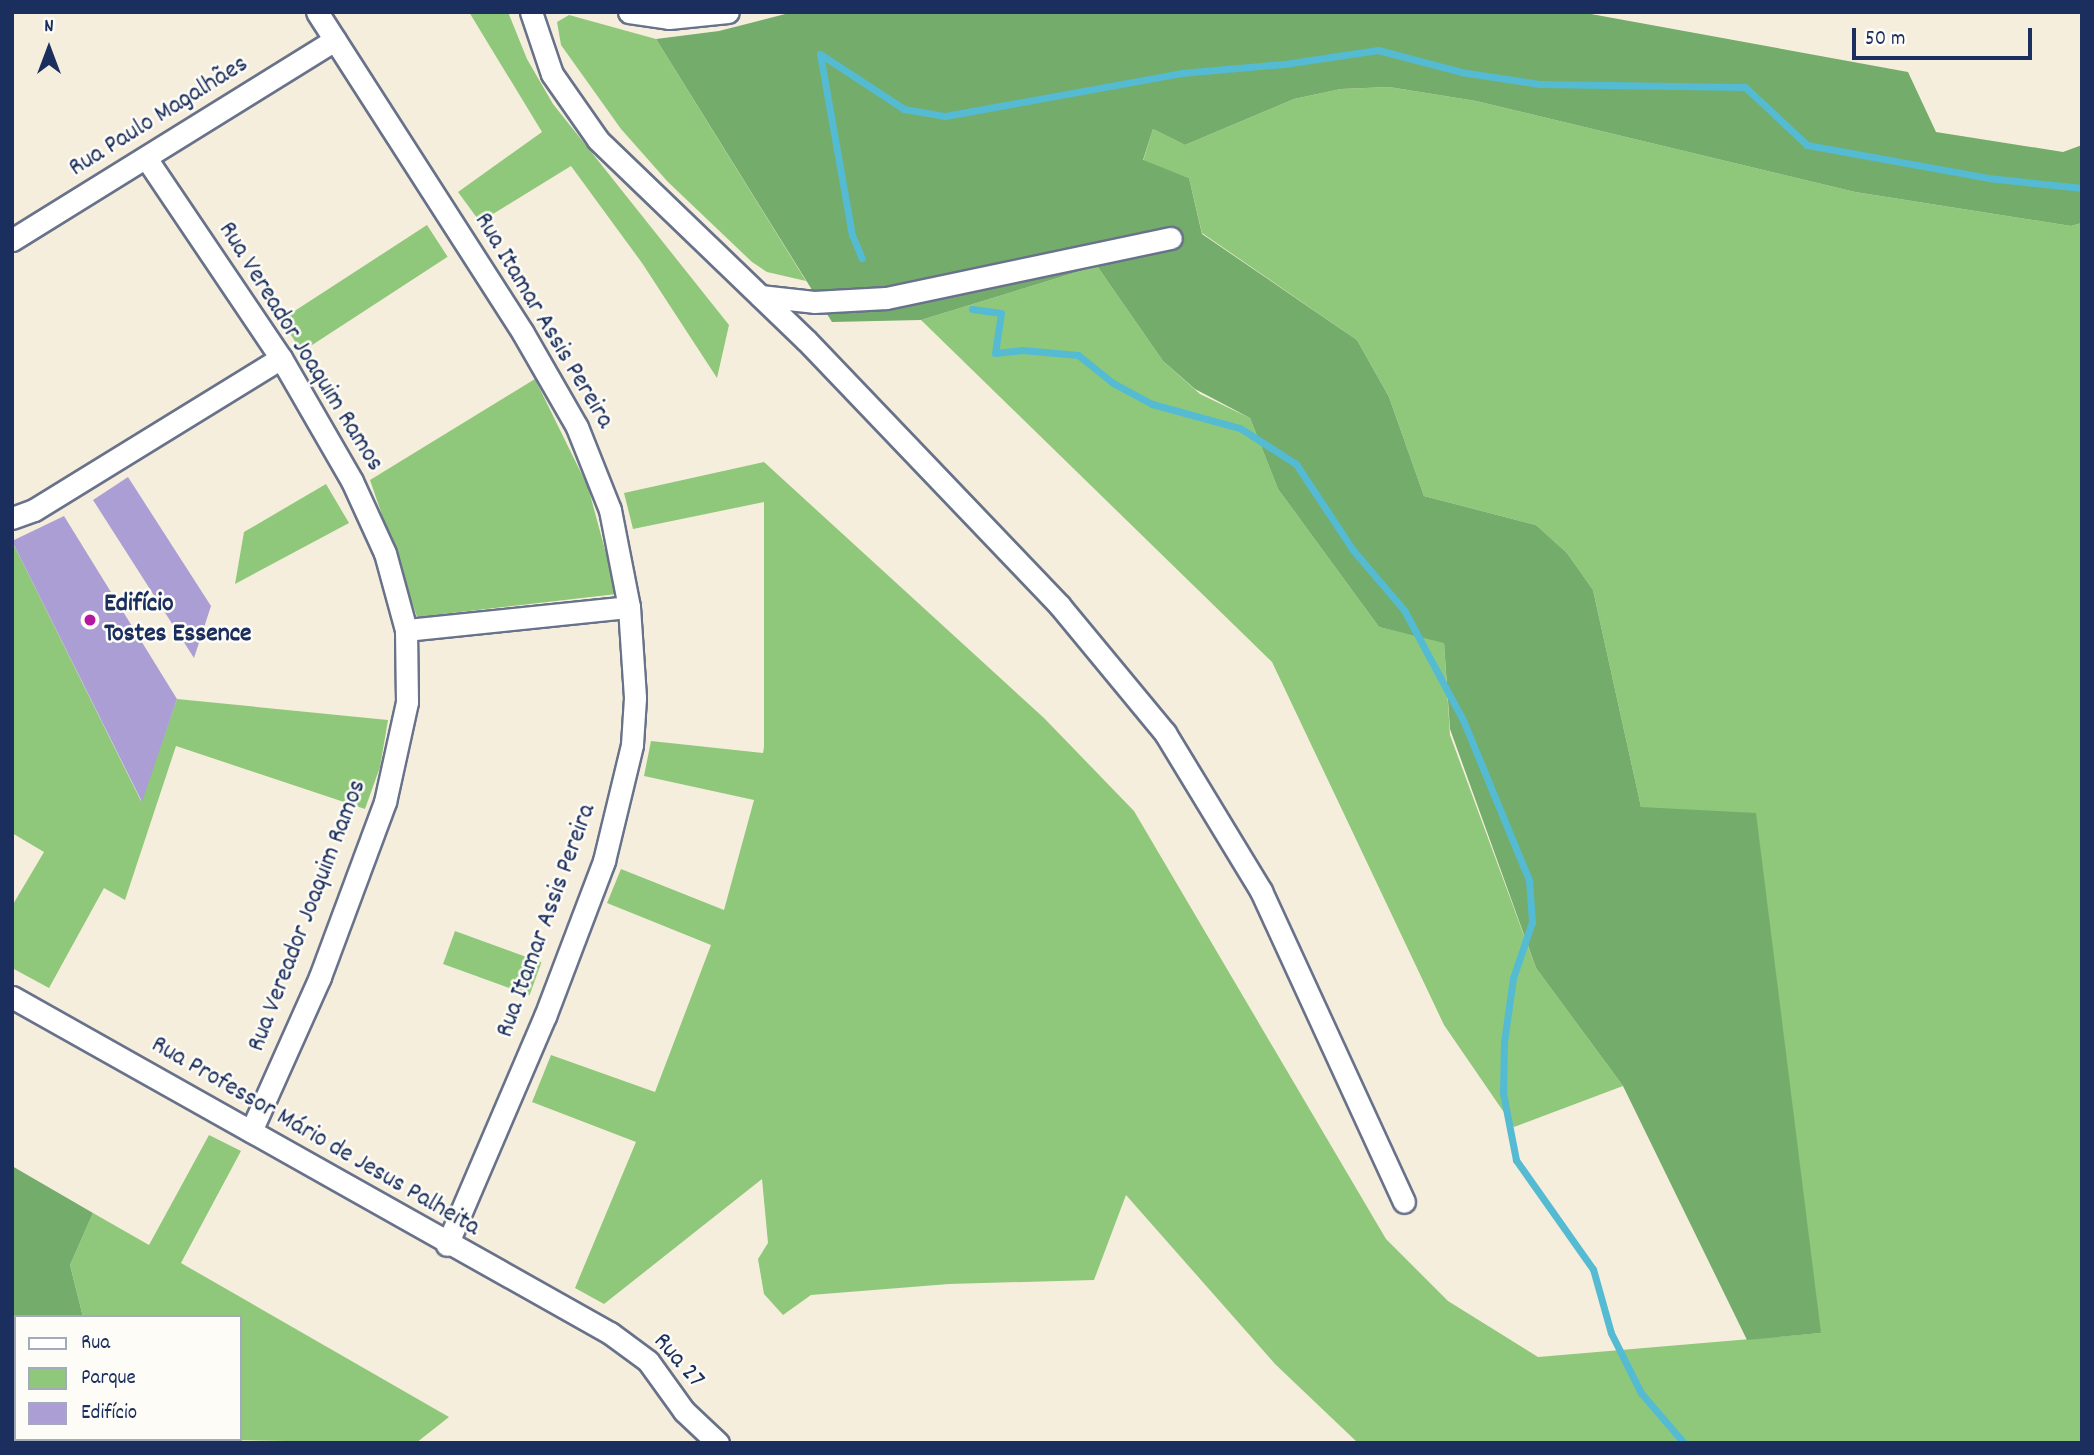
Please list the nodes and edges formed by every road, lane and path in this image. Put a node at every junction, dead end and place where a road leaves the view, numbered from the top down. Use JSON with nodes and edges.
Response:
{"nodes":[{"id":1,"x":317,"y":12,"type":"edge"},
{"id":2,"x":531,"y":12,"type":"edge"},
{"id":3,"x":629,"y":12,"type":"edge"},
{"id":4,"x":728,"y":12,"type":"edge"},
{"id":5,"x":335,"y":40,"type":"junction"},
{"id":6,"x":146,"y":158,"type":"junction"},
{"id":7,"x":1171,"y":238,"type":"dead end"},
{"id":8,"x":12,"y":240,"type":"edge"},
{"id":9,"x":760,"y":296,"type":"junction"},
{"id":10,"x":281,"y":358,"type":"junction"},
{"id":11,"x":12,"y":519,"type":"edge"},
{"id":12,"x":629,"y":607,"type":"junction"},
{"id":13,"x":406,"y":630,"type":"junction"},
{"id":14,"x":12,"y":997,"type":"edge"},
{"id":15,"x":251,"y":1131,"type":"junction"},
{"id":16,"x":1404,"y":1202,"type":"dead end"},
{"id":17,"x":447,"y":1245,"type":"junction"},
{"id":18,"x":591,"y":1323,"type":"joint"},
{"id":19,"x":718,"y":1443,"type":"edge"}],
"edges":[{"from":1,"to":5,"type":"street","name":"Rua Itamar Assis Pereira"},
{"from":2,"to":9,"type":"street"},
{"from":3,"to":4,"type":"street"},
{"from":5,"to":6,"type":"street","name":"Rua Paulo Magalhães"},
{"from":5,"to":12,"type":"street","name":"Rua Itamar Assis Pereira"},
{"from":6,"to":8,"type":"street","name":"Rua Paulo Magalhães"},
{"from":6,"to":10,"type":"street","name":"Rua Vereador Joaquim Ramos"},
{"from":7,"to":9,"type":"street"},
{"from":9,"to":16,"type":"street"},
{"from":10,"to":11,"type":"street"},
{"from":10,"to":13,"type":"street","name":"Rua Vereador Joaquim Ramos"},
{"from":12,"to":13,"type":"street"},
{"from":12,"to":17,"type":"street","name":"Rua Itamar Assis Pereira"},
{"from":13,"to":15,"type":"street","name":"Rua Vereador Joaquim Ramos"},
{"from":14,"to":15,"type":"street","name":"Rua Professor Mário de Jesus Palheita"},
{"from":15,"to":17,"type":"street","name":"Rua Professor Mário de Jesus Palheita"},
{"from":17,"to":18,"type":"street","name":"Rua Professor Mário de Jesus Palheita"},
{"from":18,"to":19,"type":"street","name":"Rua 27"}]}
